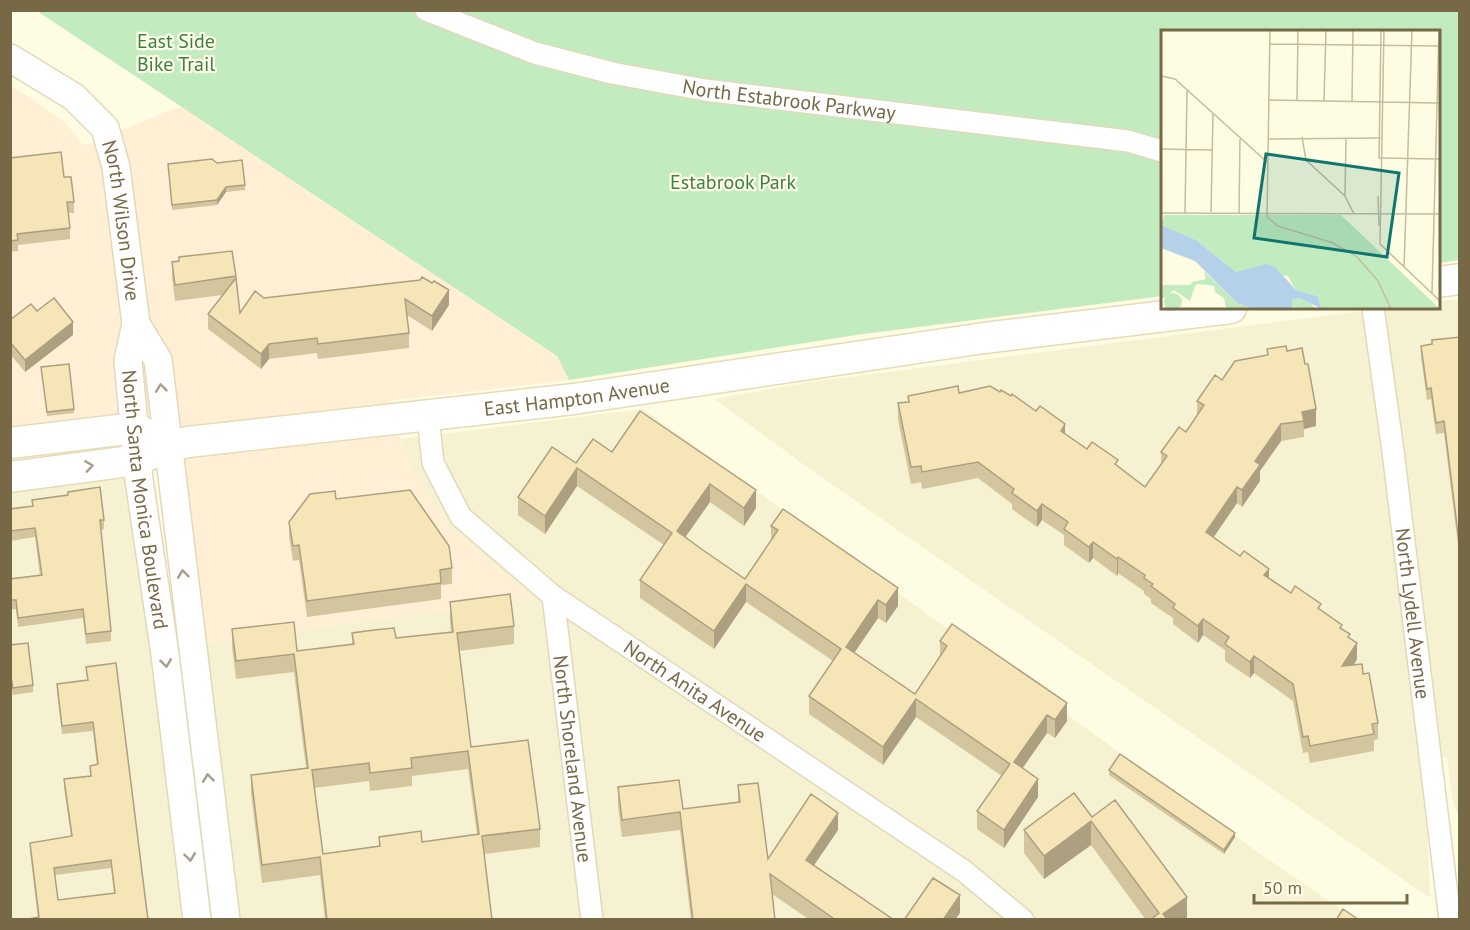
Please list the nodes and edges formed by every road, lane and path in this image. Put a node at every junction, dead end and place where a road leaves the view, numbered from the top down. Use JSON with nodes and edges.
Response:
{"nodes":[{"id":1,"x":426,"y":10,"type":"edge"},
{"id":2,"x":10,"y":57,"type":"edge"},
{"id":3,"x":1161,"y":151,"type":"edge"},
{"id":4,"x":1460,"y":279,"type":"edge"},
{"id":5,"x":1440,"y":282,"type":"edge"},
{"id":6,"x":1223,"y":309,"type":"edge"},
{"id":7,"x":1373,"y":309,"type":"edge"},
{"id":8,"x":136,"y":324,"type":"junction"},
{"id":9,"x":428,"y":416,"type":"junction"},
{"id":10,"x":135,"y":428,"type":"junction"},
{"id":11,"x":23,"y":442,"type":"edge"},
{"id":12,"x":168,"y":446,"type":"junction"},
{"id":13,"x":138,"y":460,"type":"junction"},
{"id":14,"x":41,"y":473,"type":"junction"},
{"id":15,"x":10,"y":477,"type":"edge"},
{"id":16,"x":553,"y":596,"type":"junction"},
{"id":17,"x":1451,"y":846,"type":"edge"},
{"id":18,"x":198,"y":920,"type":"edge"},
{"id":19,"x":226,"y":920,"type":"edge"},
{"id":20,"x":592,"y":920,"type":"edge"},
{"id":21,"x":1023,"y":920,"type":"edge"},
{"id":22,"x":1450,"y":920,"type":"edge"}],
"edges":[{"from":1,"to":3,"type":"street","name":"North Estabrook Parkway"},
{"from":2,"to":8,"type":"street","name":"North Wilson Drive"},
{"from":4,"to":5,"type":"main road"},
{"from":6,"to":9,"type":"main road","name":"East Hampton Avenue"},
{"from":7,"to":17,"type":"street","name":"North Lydell Avenue"},
{"from":8,"to":10,"type":"street","name":"North Santa Monica Boulevard"},
{"from":12,"to":8,"type":"street","name":"North Santa Monica Boulevard","one_way":true},
{"from":9,"to":12,"type":"main road","name":"East Hampton Avenue"},
{"from":9,"to":16,"type":"street","name":"North Anita Avenue"},
{"from":10,"to":11,"type":"main road"},
{"from":10,"to":12,"type":"main road"},
{"from":10,"to":13,"type":"street","name":"North Santa Monica Boulevard"},
{"from":11,"to":14,"type":"main road"},
{"from":12,"to":13,"type":"main road","name":"East Hampton Avenue"},
{"from":19,"to":12,"type":"street","name":"North Santa Monica Boulevard","one_way":true},
{"from":14,"to":13,"type":"main road","name":"East Hampton Avenue","one_way":true},
{"from":13,"to":18,"type":"street","name":"North Santa Monica Boulevard","one_way":true},
{"from":14,"to":15,"type":"main road","name":"East Hampton Avenue"},
{"from":16,"to":20,"type":"street","name":"North Shoreland Avenue"},
{"from":16,"to":21,"type":"street","name":"North Anita Avenue"},
{"from":17,"to":22,"type":"street","name":"North Lydell Avenue"}]}
